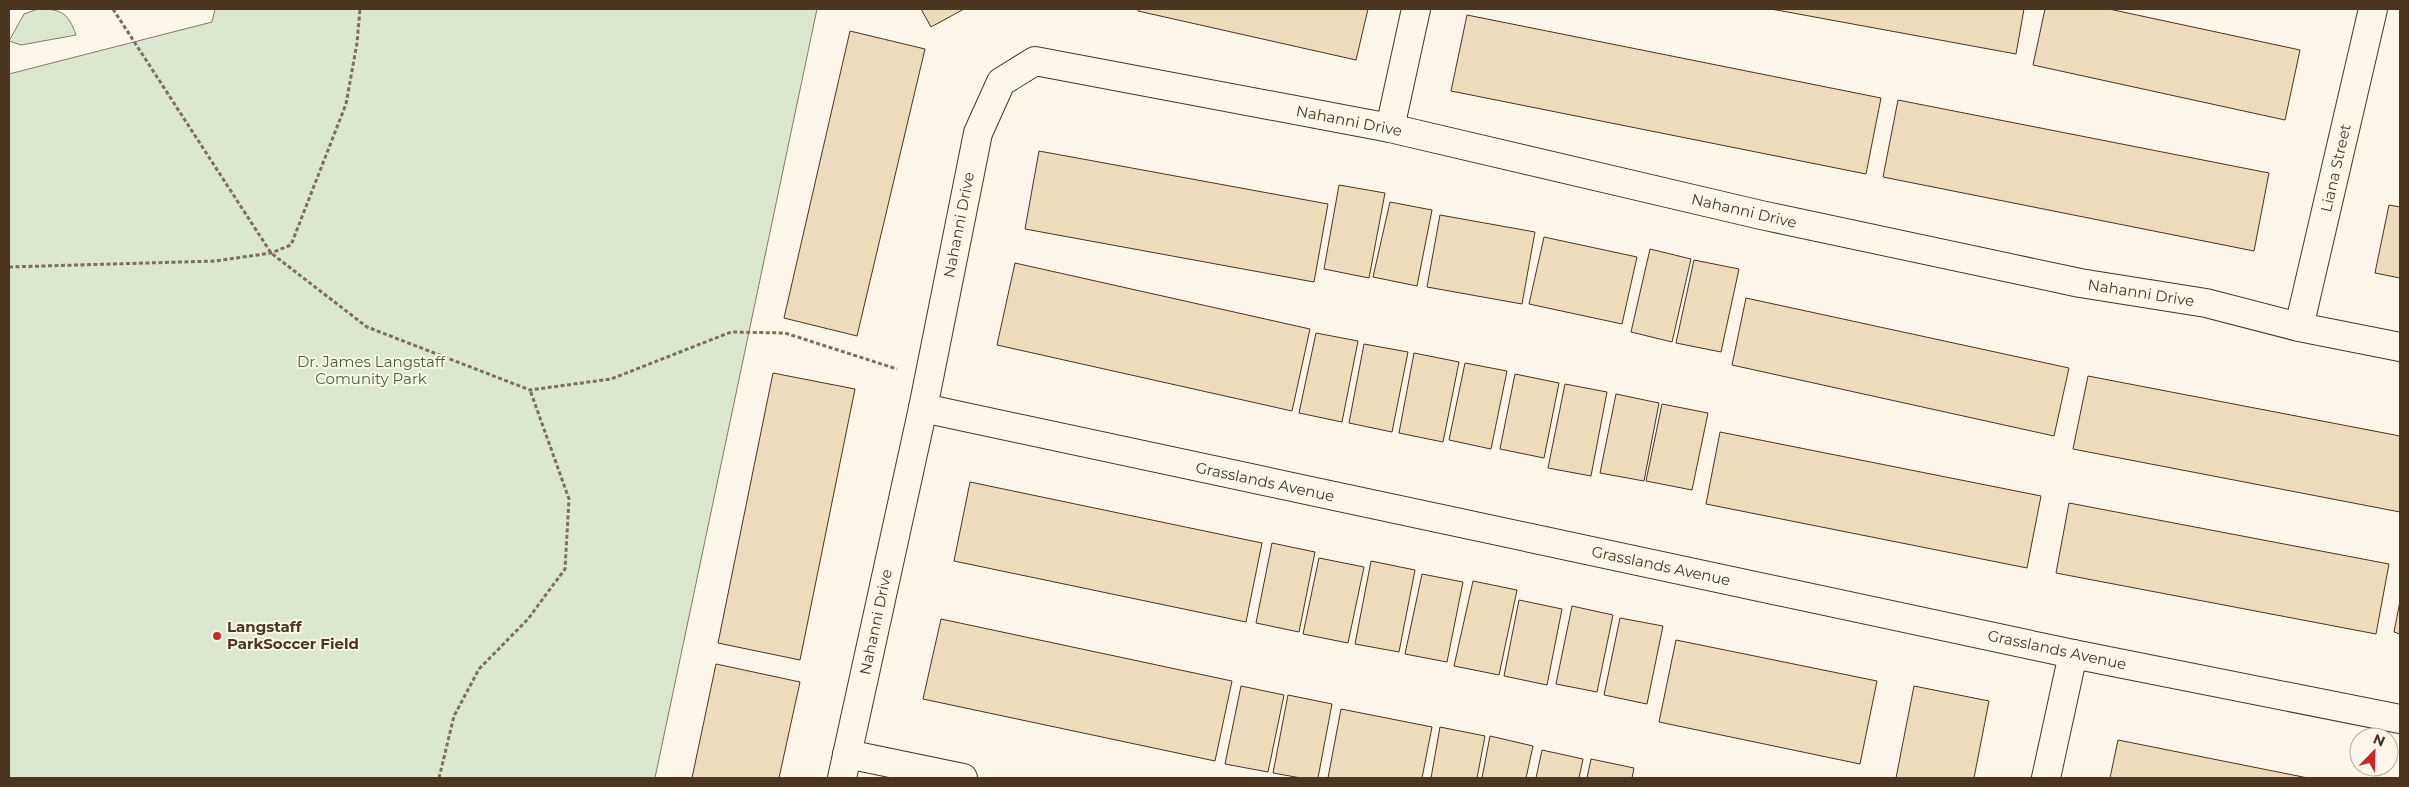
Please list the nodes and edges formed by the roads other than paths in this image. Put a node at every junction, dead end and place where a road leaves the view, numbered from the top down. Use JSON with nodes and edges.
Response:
{"nodes":[{"id":1,"x":1416,"y":9,"type":"edge"},
{"id":2,"x":2373,"y":9,"type":"edge"},
{"id":3,"x":1390,"y":128,"type":"junction"},
{"id":4,"x":2299,"y":327,"type":"junction"},
{"id":5,"x":2400,"y":347,"type":"edge"},
{"id":6,"x":923,"y":408,"type":"junction"},
{"id":7,"x":2073,"y":654,"type":"junction"},
{"id":8,"x":2400,"y":719,"type":"edge"},
{"id":9,"x":845,"y":766,"type":"edge"},
{"id":10,"x":964,"y":778,"type":"edge"},
{"id":11,"x":2046,"y":778,"type":"edge"}],
"edges":[{"from":1,"to":3,"type":"street"},
{"from":2,"to":4,"type":"street","name":"Liana Street"},
{"from":3,"to":4,"type":"street","name":"Nahanni Drive"},
{"from":3,"to":6,"type":"street","name":"Nahanni Drive"},
{"from":4,"to":5,"type":"street","name":"Nahanni Drive"},
{"from":6,"to":7,"type":"street","name":"Grasslands Avenue"},
{"from":6,"to":9,"type":"street","name":"Nahanni Drive"},
{"from":7,"to":8,"type":"street","name":"Grasslands Avenue"},
{"from":7,"to":11,"type":"street"},
{"from":9,"to":10,"type":"street"}]}
